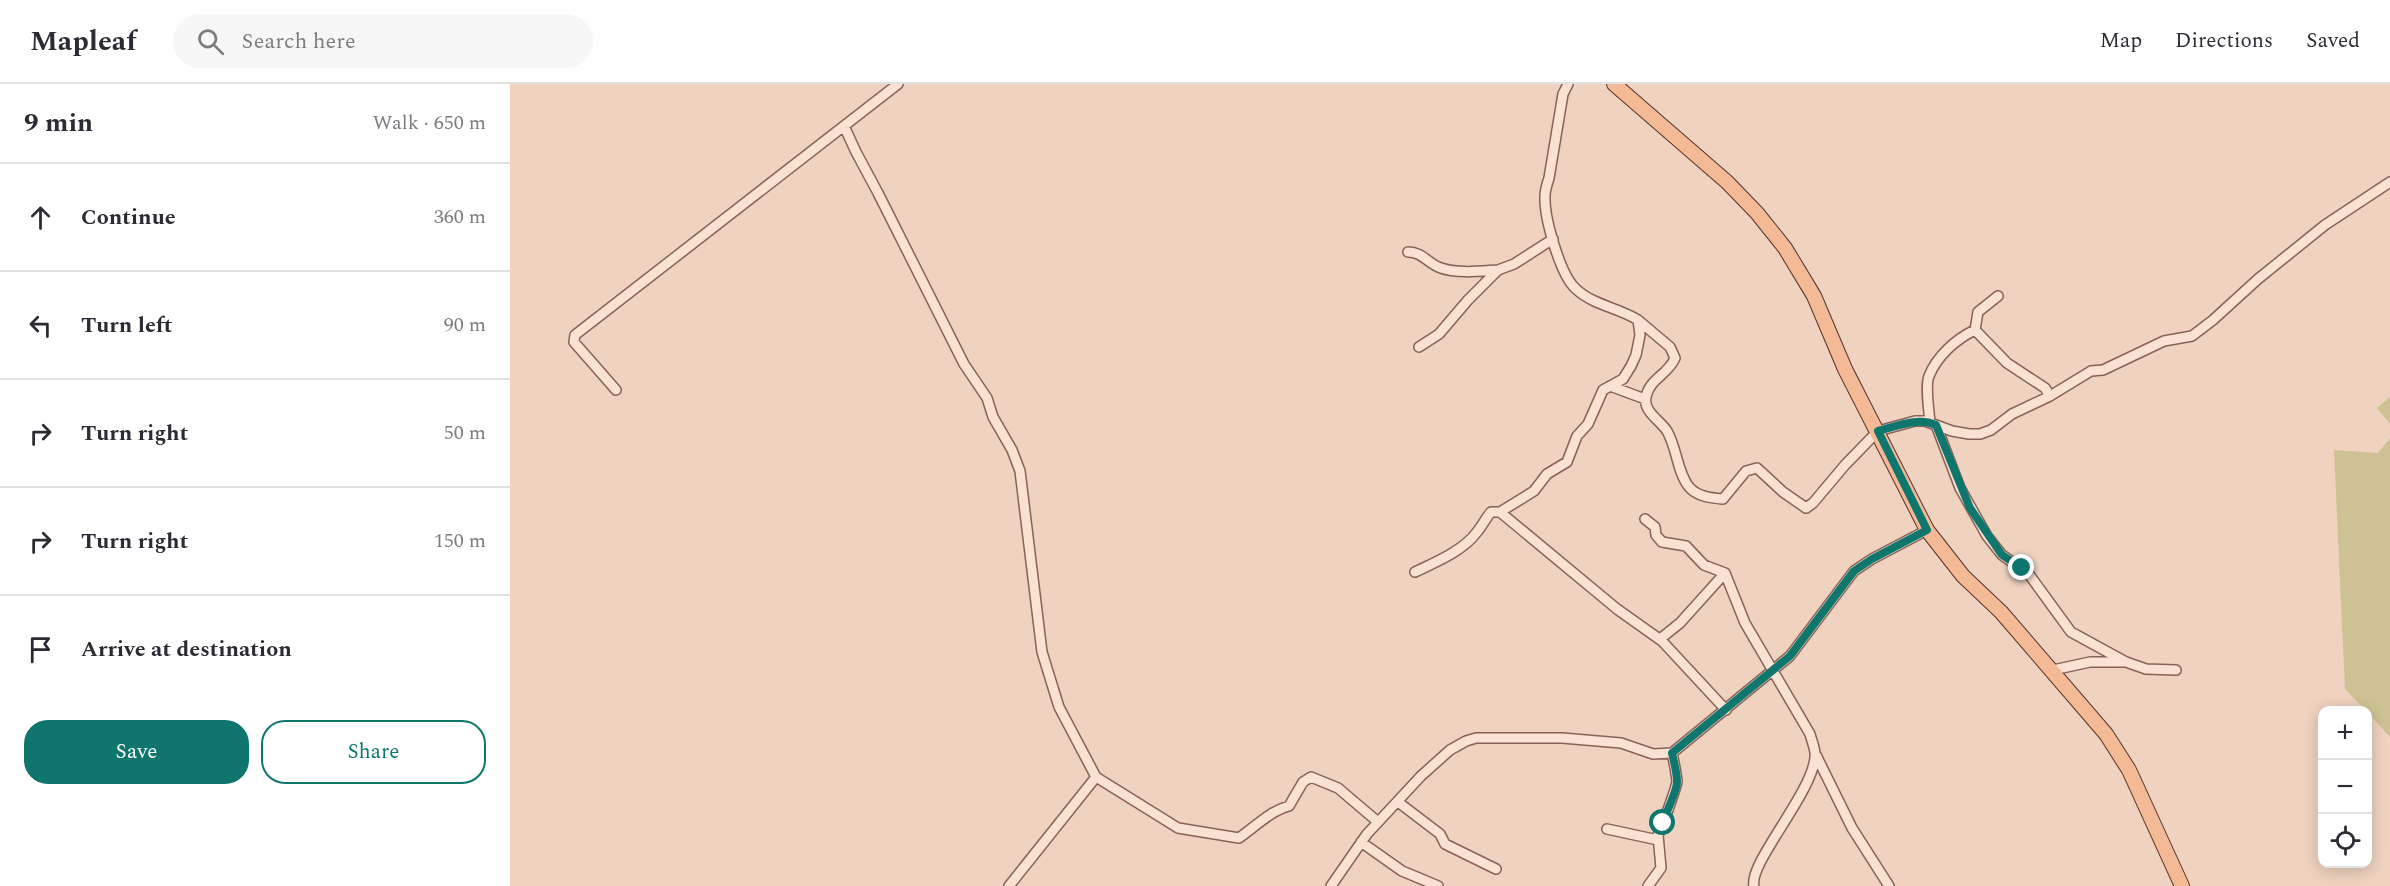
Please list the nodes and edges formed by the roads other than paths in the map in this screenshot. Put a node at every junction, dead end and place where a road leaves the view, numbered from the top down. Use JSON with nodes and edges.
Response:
{"nodes":[{"id":1,"x":898,"y":84,"type":"edge"},
{"id":2,"x":1568,"y":84,"type":"edge"},
{"id":3,"x":1614,"y":84,"type":"edge"},
{"id":4,"x":844,"y":126,"type":"junction"},
{"id":5,"x":2390,"y":182,"type":"edge"},
{"id":6,"x":1553,"y":239,"type":"junction"},
{"id":7,"x":1408,"y":252,"type":"dead end"},
{"id":8,"x":1498,"y":270,"type":"junction"},
{"id":9,"x":1998,"y":296,"type":"dead end"},
{"id":10,"x":1638,"y":320,"type":"junction"},
{"id":11,"x":1975,"y":330,"type":"junction"},
{"id":12,"x":1419,"y":346,"type":"dead end"},
{"id":13,"x":1610,"y":386,"type":"junction"},
{"id":14,"x":616,"y":390,"type":"dead end"},
{"id":15,"x":2050,"y":396,"type":"junction"},
{"id":16,"x":1645,"y":399,"type":"junction"},
{"id":17,"x":1933,"y":424,"type":"junction"},
{"id":18,"x":1878,"y":431,"type":"junction"},
{"id":19,"x":1500,"y":512,"type":"junction"},
{"id":20,"x":1644,"y":519,"type":"dead end"},
{"id":21,"x":1927,"y":530,"type":"junction"},
{"id":22,"x":1415,"y":572,"type":"dead end"},
{"id":23,"x":1725,"y":573,"type":"junction"},
{"id":24,"x":1660,"y":639,"type":"junction"},
{"id":25,"x":2126,"y":662,"type":"junction"},
{"id":26,"x":2053,"y":670,"type":"junction"},
{"id":27,"x":2176,"y":670,"type":"dead end"},
{"id":28,"x":1773,"y":672,"type":"junction"},
{"id":29,"x":1726,"y":710,"type":"junction"},
{"id":30,"x":1672,"y":753,"type":"junction"},
{"id":31,"x":1816,"y":755,"type":"junction"},
{"id":32,"x":1096,"y":777,"type":"junction"},
{"id":33,"x":1398,"y":802,"type":"junction"},
{"id":34,"x":1378,"y":822,"type":"junction"},
{"id":35,"x":1606,"y":829,"type":"dead end"},
{"id":36,"x":1658,"y":840,"type":"junction"},
{"id":37,"x":1361,"y":842,"type":"junction"},
{"id":38,"x":1496,"y":869,"type":"dead end"},
{"id":39,"x":1009,"y":886,"type":"edge"},
{"id":40,"x":1331,"y":886,"type":"edge"},
{"id":41,"x":1437,"y":886,"type":"edge"},
{"id":42,"x":1648,"y":886,"type":"edge"},
{"id":43,"x":1754,"y":886,"type":"edge"},
{"id":44,"x":1889,"y":886,"type":"edge"},
{"id":45,"x":2182,"y":886,"type":"edge"}],
"edges":[{"from":1,"to":4,"type":"street"},
{"from":2,"to":6,"type":"street"},
{"from":3,"to":18,"type":"main road"},
{"from":4,"to":14,"type":"street"},
{"from":4,"to":32,"type":"street"},
{"from":5,"to":15,"type":"street"},
{"from":6,"to":8,"type":"street"},
{"from":6,"to":10,"type":"street"},
{"from":7,"to":8,"type":"street"},
{"from":8,"to":12,"type":"street"},
{"from":9,"to":11,"type":"street"},
{"from":10,"to":13,"type":"street"},
{"from":10,"to":16,"type":"street"},
{"from":11,"to":15,"type":"street"},
{"from":11,"to":17,"type":"street"},
{"from":13,"to":16,"type":"street"},
{"from":13,"to":19,"type":"street"},
{"from":15,"to":17,"type":"street"},
{"from":16,"to":18,"type":"street"},
{"from":17,"to":18,"type":"street"},
{"from":17,"to":25,"type":"street"},
{"from":18,"to":21,"type":"main road"},
{"from":19,"to":22,"type":"street"},
{"from":19,"to":24,"type":"street"},
{"from":20,"to":23,"type":"street"},
{"from":21,"to":26,"type":"main road"},
{"from":21,"to":28,"type":"street"},
{"from":23,"to":24,"type":"street"},
{"from":23,"to":28,"type":"street"},
{"from":24,"to":29,"type":"street"},
{"from":25,"to":26,"type":"street"},
{"from":25,"to":27,"type":"street"},
{"from":26,"to":45,"type":"main road"},
{"from":28,"to":29,"type":"street"},
{"from":28,"to":31,"type":"street"},
{"from":29,"to":30,"type":"street"},
{"from":30,"to":33,"type":"street"},
{"from":30,"to":36,"type":"street"},
{"from":31,"to":43,"type":"street"},
{"from":31,"to":44,"type":"street"},
{"from":32,"to":34,"type":"street"},
{"from":32,"to":39,"type":"street"},
{"from":33,"to":34,"type":"street"},
{"from":33,"to":38,"type":"street"},
{"from":34,"to":37,"type":"street"},
{"from":35,"to":36,"type":"street"},
{"from":36,"to":42,"type":"street"},
{"from":37,"to":40,"type":"street"},
{"from":37,"to":41,"type":"street"}]}
